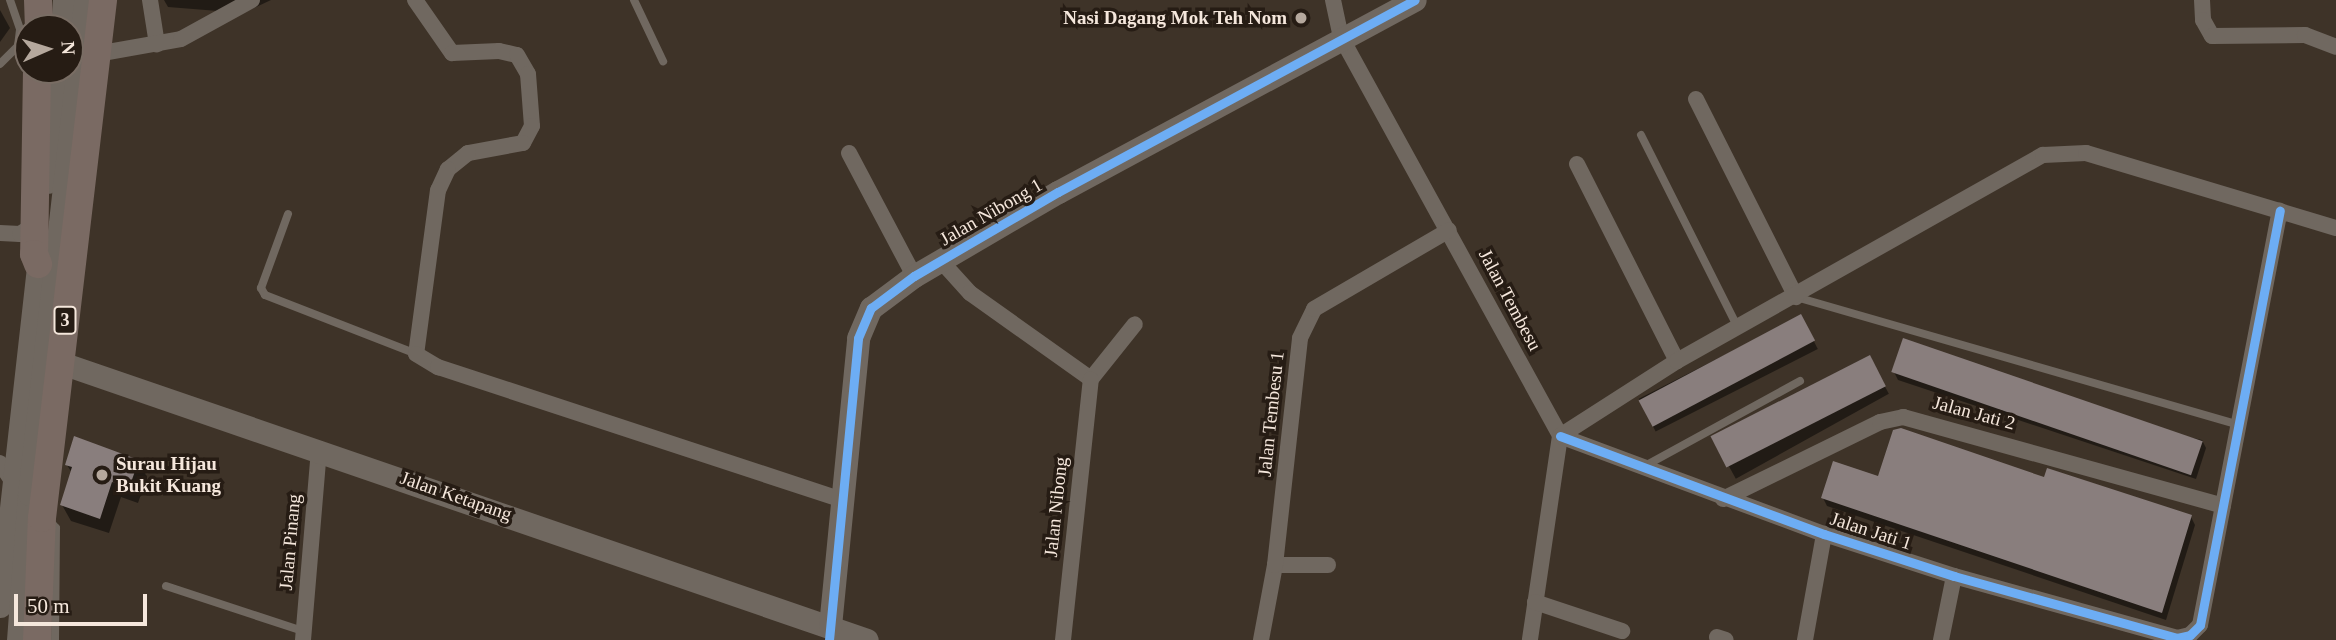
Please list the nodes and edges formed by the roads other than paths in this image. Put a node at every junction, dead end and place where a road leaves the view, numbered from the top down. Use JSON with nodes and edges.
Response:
{"nodes":[{"id":1,"x":10,"y":0,"type":"edge"},
{"id":2,"x":103,"y":0,"type":"edge"},
{"id":3,"x":150,"y":0,"type":"edge"},
{"id":4,"x":252,"y":0,"type":"edge"},
{"id":5,"x":415,"y":0,"type":"edge"},
{"id":6,"x":634,"y":0,"type":"edge"},
{"id":7,"x":1333,"y":0,"type":"edge"},
{"id":8,"x":1415,"y":0,"type":"edge"},
{"id":9,"x":2202,"y":0,"type":"edge"},
{"id":10,"x":1341,"y":37,"type":"junction"},
{"id":11,"x":157,"y":44,"type":"junction"},
{"id":12,"x":2336,"y":47,"type":"edge"},
{"id":13,"x":84,"y":56,"type":"edge"},
{"id":14,"x":663,"y":61,"type":"dead end"},
{"id":15,"x":0,"y":64,"type":"edge"},
{"id":16,"x":37,"y":84,"type":"edge"},
{"id":17,"x":57,"y":84,"type":"edge"},
{"id":18,"x":75,"y":84,"type":"edge"},
{"id":19,"x":1696,"y":99,"type":"dead end"},
{"id":20,"x":1641,"y":135,"type":"dead end"},
{"id":21,"x":849,"y":153,"type":"dead end"},
{"id":22,"x":1577,"y":164,"type":"dead end"},
{"id":23,"x":2280,"y":211,"type":"junction"},
{"id":24,"x":288,"y":214,"type":"dead end"},
{"id":25,"x":34,"y":225,"type":"junction"},
{"id":26,"x":2336,"y":228,"type":"edge"},
{"id":27,"x":1448,"y":230,"type":"junction"},
{"id":28,"x":0,"y":233,"type":"edge"},
{"id":29,"x":941,"y":261,"type":"junction"},
{"id":30,"x":38,"y":264,"type":"junction"},
{"id":31,"x":914,"y":276,"type":"junction"},
{"id":32,"x":1796,"y":297,"type":"junction"},
{"id":33,"x":1135,"y":324,"type":"dead end"},
{"id":34,"x":1738,"y":328,"type":"junction"},
{"id":35,"x":416,"y":354,"type":"junction"},
{"id":36,"x":44,"y":357,"type":"junction"},
{"id":37,"x":1677,"y":361,"type":"junction"},
{"id":38,"x":1091,"y":379,"type":"junction"},
{"id":39,"x":1800,"y":381,"type":"dead end"},
{"id":40,"x":2239,"y":425,"type":"junction"},
{"id":41,"x":1560,"y":436,"type":"junction"},
{"id":42,"x":319,"y":449,"type":"junction"},
{"id":43,"x":1642,"y":467,"type":"junction"},
{"id":44,"x":11,"y":489,"type":"edge"},
{"id":45,"x":1723,"y":499,"type":"junction"},
{"id":46,"x":842,"y":500,"type":"junction"},
{"id":47,"x":2223,"y":506,"type":"junction"},
{"id":48,"x":1824,"y":534,"type":"junction"},
{"id":49,"x":3,"y":552,"type":"edge"},
{"id":50,"x":1275,"y":565,"type":"junction"},
{"id":51,"x":1328,"y":565,"type":"dead end"},
{"id":52,"x":1954,"y":576,"type":"junction"},
{"id":53,"x":166,"y":586,"type":"dead end"},
{"id":54,"x":1535,"y":602,"type":"junction"},
{"id":55,"x":0,"y":606,"type":"edge"},
{"id":56,"x":1622,"y":631,"type":"dead end"},
{"id":57,"x":830,"y":633,"type":"edge"},
{"id":58,"x":303,"y":636,"type":"edge"},
{"id":59,"x":18,"y":640,"type":"edge"},
{"id":60,"x":37,"y":640,"type":"edge"},
{"id":61,"x":55,"y":640,"type":"edge"},
{"id":62,"x":867,"y":640,"type":"edge"},
{"id":63,"x":1063,"y":640,"type":"edge"},
{"id":64,"x":1261,"y":640,"type":"edge"},
{"id":65,"x":1530,"y":640,"type":"edge"},
{"id":66,"x":1805,"y":640,"type":"edge"},
{"id":67,"x":1941,"y":640,"type":"edge"}],
"edges":[{"from":1,"to":15,"type":"lane"},
{"from":2,"to":60,"type":"highway","number":"3"},
{"from":3,"to":11,"type":"street"},
{"from":4,"to":11,"type":"street"},
{"from":5,"to":35,"type":"street"},
{"from":6,"to":14,"type":"lane"},
{"from":7,"to":10,"type":"street","name":"Jalan Tembesu"},
{"from":8,"to":10,"type":"street","name":"Jalan Nibong 1"},
{"from":9,"to":12,"type":"street"},
{"from":10,"to":27,"type":"street","name":"Jalan Tembesu"},
{"from":10,"to":29,"type":"street","name":"Jalan Nibong 1"},
{"from":11,"to":13,"type":"street"},
{"from":16,"to":25,"type":"highway"},
{"from":17,"to":30,"type":"street"},
{"from":18,"to":36,"type":"street"},
{"from":19,"to":32,"type":"street"},
{"from":20,"to":34,"type":"lane"},
{"from":21,"to":31,"type":"street"},
{"from":22,"to":37,"type":"street"},
{"from":23,"to":26,"type":"street"},
{"from":23,"to":32,"type":"street"},
{"from":23,"to":40,"type":"street"},
{"from":24,"to":35,"type":"lane"},
{"from":25,"to":28,"type":"street"},
{"from":25,"to":30,"type":"highway"},
{"from":27,"to":41,"type":"street","name":"Jalan Tembesu"},
{"from":27,"to":50,"type":"street","name":"Jalan Tembesu 1"},
{"from":29,"to":31,"type":"street","name":"Jalan Nibong 1"},
{"from":29,"to":38,"type":"street"},
{"from":30,"to":44,"type":"street"},
{"from":31,"to":46,"type":"street","name":"Jalan Nibong 1"},
{"from":32,"to":34,"type":"street"},
{"from":32,"to":40,"type":"lane"},
{"from":33,"to":38,"type":"street"},
{"from":34,"to":37,"type":"street"},
{"from":35,"to":46,"type":"street"},
{"from":36,"to":42,"type":"street","name":"Jalan Ketapang"},
{"from":36,"to":44,"type":"street"},
{"from":37,"to":41,"type":"street"},
{"from":38,"to":63,"type":"street","name":"Jalan Nibong"},
{"from":39,"to":43,"type":"lane"},
{"from":40,"to":47,"type":"street"},
{"from":41,"to":43,"type":"street","name":"Jalan Jati 1"},
{"from":41,"to":54,"type":"street"},
{"from":42,"to":57,"type":"street","name":"Jalan Ketapang"},
{"from":42,"to":58,"type":"street","name":"Jalan Pinang"},
{"from":43,"to":45,"type":"street","name":"Jalan Jati 1"},
{"from":44,"to":49,"type":"street"},
{"from":44,"to":59,"type":"street"},
{"from":44,"to":61,"type":"lane"},
{"from":45,"to":47,"type":"street","name":"Jalan Jati 2"},
{"from":45,"to":48,"type":"street","name":"Jalan Jati 1"},
{"from":46,"to":57,"type":"street","name":"Jalan Nibong 1"},
{"from":47,"to":52,"type":"street","name":"Jalan Jati 1"},
{"from":48,"to":52,"type":"street","name":"Jalan Jati 1"},
{"from":48,"to":66,"type":"street"},
{"from":49,"to":55,"type":"street"},
{"from":50,"to":51,"type":"street"},
{"from":50,"to":64,"type":"street","name":"Jalan Tembesu 1"},
{"from":52,"to":67,"type":"street"},
{"from":53,"to":58,"type":"lane"},
{"from":54,"to":56,"type":"street"},
{"from":54,"to":65,"type":"street"},
{"from":57,"to":62,"type":"street","name":"Jalan Ketapang"}]}
